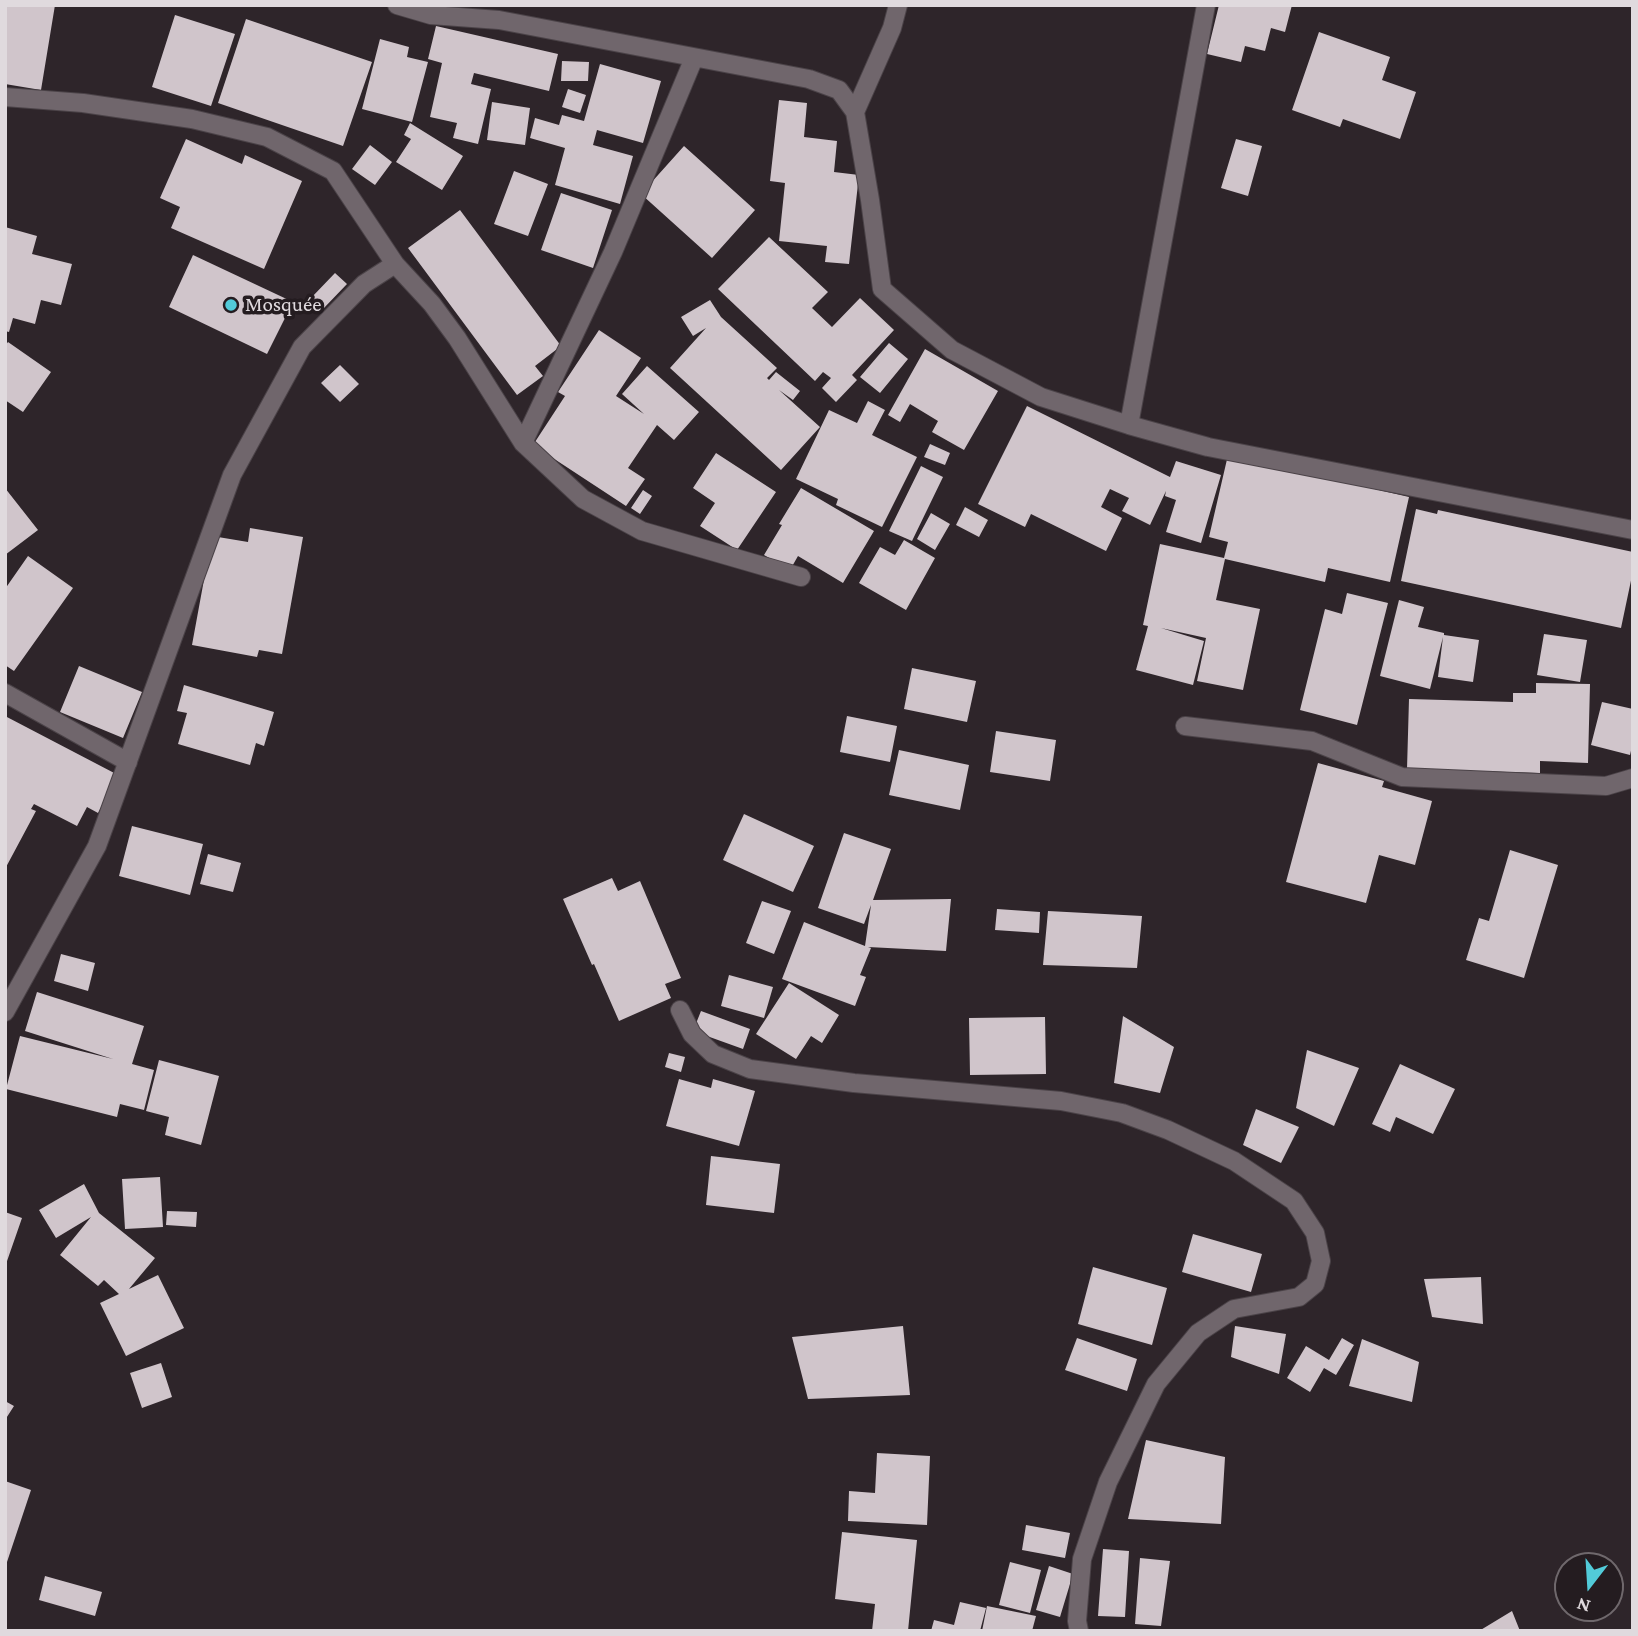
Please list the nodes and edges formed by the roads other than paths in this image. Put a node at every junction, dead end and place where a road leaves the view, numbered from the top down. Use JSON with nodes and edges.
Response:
{"nodes":[{"id":1,"x":397,"y":5,"type":"edge"},
{"id":2,"x":898,"y":5,"type":"edge"},
{"id":3,"x":1206,"y":5,"type":"edge"},
{"id":4,"x":694,"y":58,"type":"junction"},
{"id":5,"x":5,"y":97,"type":"edge"},
{"id":6,"x":855,"y":112,"type":"junction"},
{"id":7,"x":395,"y":264,"type":"junction"},
{"id":8,"x":1129,"y":425,"type":"junction"},
{"id":9,"x":523,"y":443,"type":"junction"},
{"id":10,"x":1633,"y":530,"type":"edge"},
{"id":11,"x":801,"y":578,"type":"dead end"},
{"id":12,"x":5,"y":693,"type":"edge"},
{"id":13,"x":1185,"y":726,"type":"dead end"},
{"id":14,"x":128,"y":762,"type":"junction"},
{"id":15,"x":1633,"y":778,"type":"edge"},
{"id":16,"x":680,"y":1010,"type":"dead end"},
{"id":17,"x":5,"y":1012,"type":"edge"},
{"id":18,"x":1079,"y":1631,"type":"edge"}],
"edges":[{"from":1,"to":4,"type":"street"},
{"from":2,"to":6,"type":"street"},
{"from":3,"to":8,"type":"street"},
{"from":4,"to":6,"type":"street"},
{"from":4,"to":9,"type":"street"},
{"from":5,"to":7,"type":"street"},
{"from":6,"to":8,"type":"street"},
{"from":7,"to":9,"type":"street"},
{"from":7,"to":14,"type":"street"},
{"from":8,"to":10,"type":"street"},
{"from":9,"to":11,"type":"street"},
{"from":12,"to":14,"type":"street"},
{"from":13,"to":15,"type":"street"},
{"from":14,"to":17,"type":"street"},
{"from":16,"to":18,"type":"street"}]}
